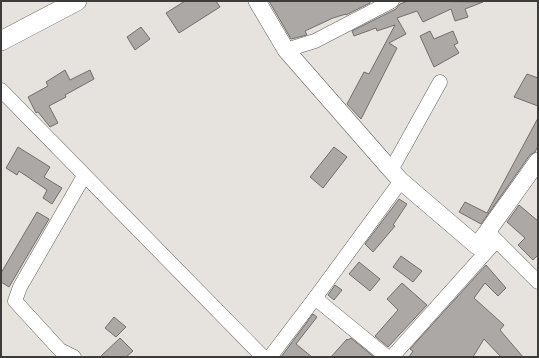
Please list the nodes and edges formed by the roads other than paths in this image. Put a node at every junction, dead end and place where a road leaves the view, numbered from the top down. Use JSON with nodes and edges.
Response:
{"nodes":[{"id":1,"x":77,"y":1,"type":"edge"},
{"id":2,"x":257,"y":1,"type":"edge"},
{"id":3,"x":392,"y":1,"type":"edge"},
{"id":4,"x":1,"y":41,"type":"edge"},
{"id":5,"x":286,"y":50,"type":"junction"},
{"id":6,"x":440,"y":82,"type":"dead end"},
{"id":7,"x":1,"y":90,"type":"edge"},
{"id":8,"x":538,"y":161,"type":"edge"},
{"id":9,"x":396,"y":175,"type":"junction"},
{"id":10,"x":84,"y":176,"type":"junction"},
{"id":11,"x":492,"y":236,"type":"junction"},
{"id":12,"x":538,"y":282,"type":"edge"},
{"id":13,"x":315,"y":298,"type":"junction"},
{"id":14,"x":56,"y":353,"type":"edge"},
{"id":15,"x":74,"y":357,"type":"edge"},
{"id":16,"x":263,"y":357,"type":"edge"},
{"id":17,"x":270,"y":357,"type":"edge"},
{"id":18,"x":387,"y":357,"type":"edge"},
{"id":19,"x":392,"y":357,"type":"edge"}],
"edges":[{"from":1,"to":4,"type":"main road"},
{"from":2,"to":5,"type":"street"},
{"from":3,"to":5,"type":"street"},
{"from":5,"to":9,"type":"street"},
{"from":6,"to":9,"type":"street"},
{"from":7,"to":10,"type":"street"},
{"from":8,"to":11,"type":"street"},
{"from":9,"to":11,"type":"street"},
{"from":9,"to":13,"type":"street"},
{"from":10,"to":14,"type":"street"},
{"from":10,"to":16,"type":"street"},
{"from":11,"to":12,"type":"street"},
{"from":11,"to":19,"type":"street"},
{"from":13,"to":17,"type":"street"},
{"from":13,"to":18,"type":"street"},
{"from":14,"to":15,"type":"street"}]}
